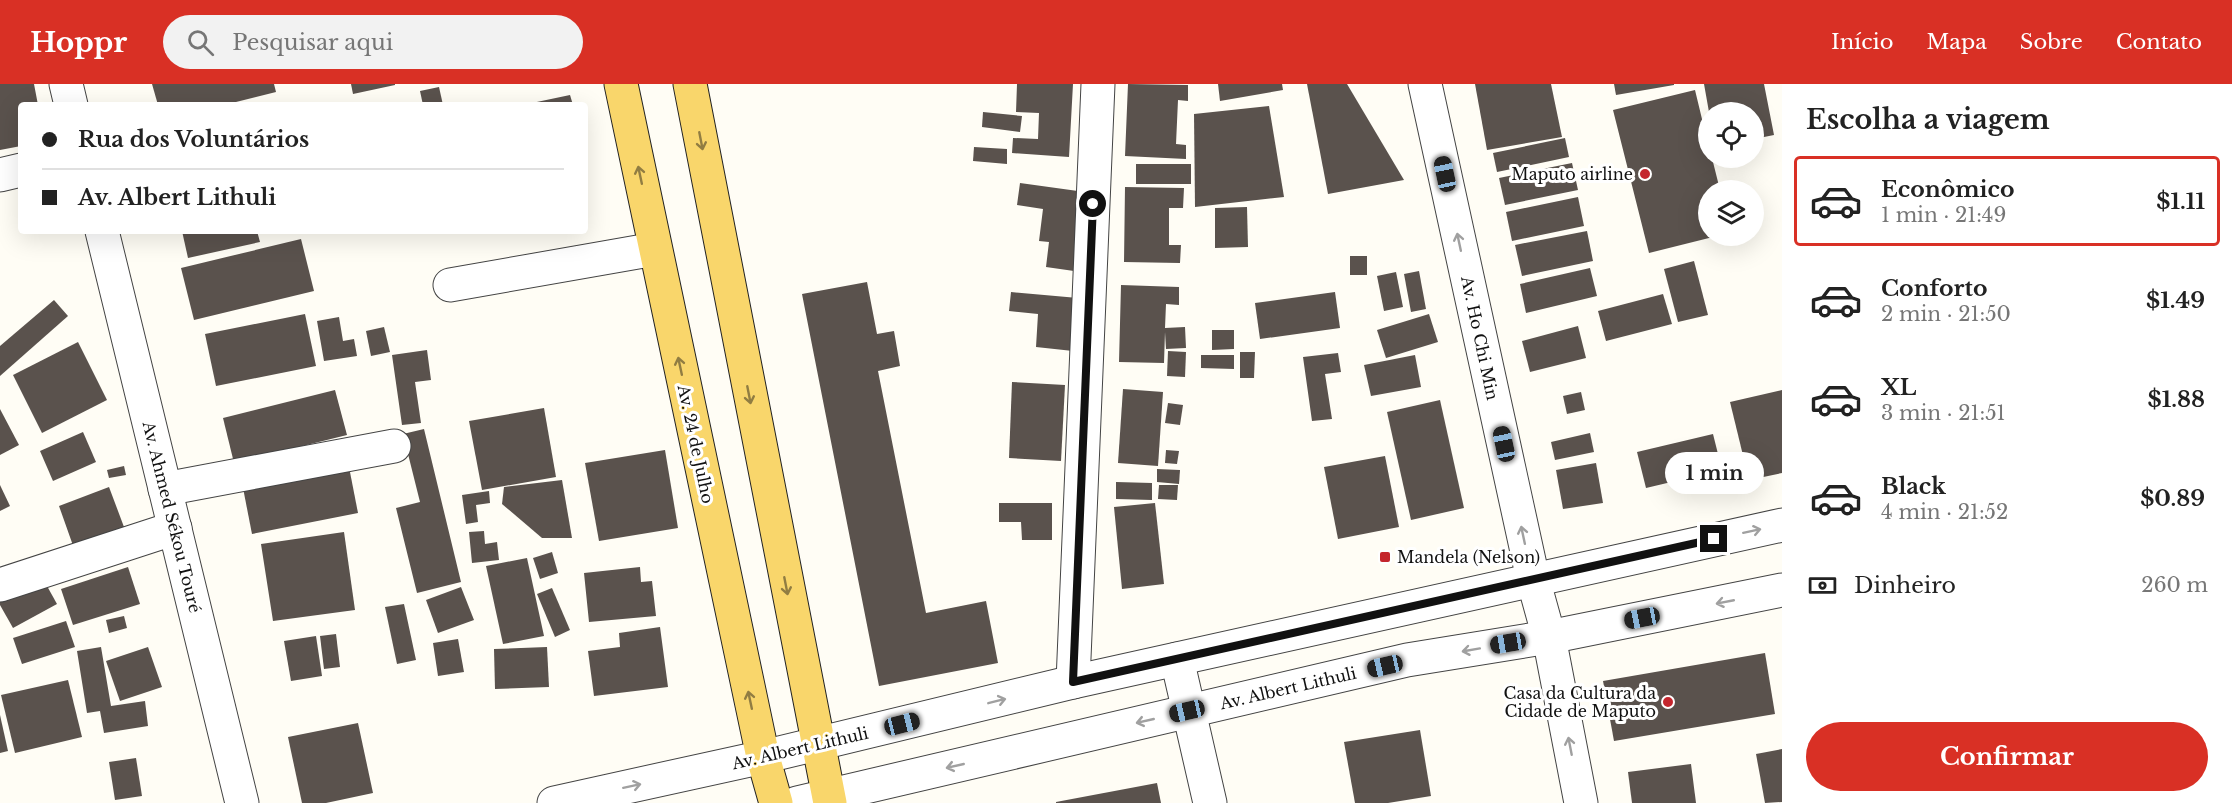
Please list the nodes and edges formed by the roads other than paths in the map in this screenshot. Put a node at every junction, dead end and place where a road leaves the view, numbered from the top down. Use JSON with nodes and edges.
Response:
{"nodes":[{"id":1,"x":66,"y":84,"type":"edge"},
{"id":2,"x":621,"y":84,"type":"edge"},
{"id":3,"x":690,"y":84,"type":"edge"},
{"id":4,"x":1098,"y":84,"type":"edge"},
{"id":5,"x":1425,"y":84,"type":"edge"},
{"id":6,"x":70,"y":102,"type":"edge"},
{"id":7,"x":18,"y":171,"type":"edge"},
{"id":8,"x":0,"y":175,"type":"edge"},
{"id":9,"x":103,"y":234,"type":"edge"},
{"id":10,"x":655,"y":249,"type":"junction"},
{"id":11,"x":450,"y":285,"type":"dead end"},
{"id":12,"x":394,"y":446,"type":"dead end"},
{"id":13,"x":165,"y":489,"type":"junction"},
{"id":14,"x":1782,"y":525,"type":"edge"},
{"id":15,"x":175,"y":528,"type":"junction"},
{"id":16,"x":1533,"y":579,"type":"junction"},
{"id":17,"x":0,"y":585,"type":"edge"},
{"id":18,"x":1782,"y":590,"type":"edge"},
{"id":19,"x":1549,"y":637,"type":"junction"},
{"id":20,"x":1177,"y":659,"type":"junction"},
{"id":21,"x":1073,"y":682,"type":"junction"},
{"id":22,"x":1187,"y":711,"type":"junction"},
{"id":23,"x":817,"y":744,"type":"junction"},
{"id":24,"x":763,"y":758,"type":"junction"},
{"id":25,"x":829,"y":799,"type":"edge"},
{"id":26,"x":242,"y":803,"type":"edge"},
{"id":27,"x":554,"y":803,"type":"edge"},
{"id":28,"x":776,"y":803,"type":"edge"},
{"id":29,"x":797,"y":803,"type":"edge"},
{"id":30,"x":1210,"y":803,"type":"edge"},
{"id":31,"x":1581,"y":803,"type":"edge"}],
"edges":[{"from":1,"to":6,"type":"street"},
{"from":10,"to":2,"type":"main road","name":"Av. 24 de Julho","one_way":true},
{"from":3,"to":23,"type":"main road","one_way":true},
{"from":4,"to":21,"type":"street"},
{"from":16,"to":5,"type":"street","name":"Av. Ho Chi Min","one_way":true},
{"from":7,"to":8,"type":"street"},
{"from":9,"to":13,"type":"street","name":"Av. Ahmed Sékou Touré"},
{"from":10,"to":11,"type":"street"},
{"from":24,"to":10,"type":"main road","name":"Av. 24 de Julho","one_way":true},
{"from":12,"to":13,"type":"street"},
{"from":13,"to":15,"type":"street","name":"Av. Ahmed Sékou Touré"},
{"from":16,"to":14,"type":"street","name":"Av. Albert Lithuli","one_way":true},
{"from":15,"to":17,"type":"street"},
{"from":15,"to":26,"type":"street","name":"Av. Ahmed Sékou Touré"},
{"from":16,"to":19,"type":"street","name":"Av. Ho Chi Min"},
{"from":16,"to":20,"type":"street","name":"Av. Albert Lithuli"},
{"from":18,"to":19,"type":"street","name":"Av. Albert Lithuli","one_way":true},
{"from":19,"to":22,"type":"street","name":"Av. Albert Lithuli","one_way":true},
{"from":31,"to":19,"type":"street","name":"Av. Ho Chi Min","one_way":true},
{"from":20,"to":21,"type":"street","name":"Av. Albert Lithuli"},
{"from":20,"to":22,"type":"street"},
{"from":23,"to":21,"type":"street","name":"Av. Albert Lithuli","one_way":true},
{"from":22,"to":25,"type":"street","name":"Av. Albert Lithuli","one_way":true},
{"from":22,"to":30,"type":"street"},
{"from":23,"to":24,"type":"street","name":"Av. Albert Lithuli"},
{"from":23,"to":25,"type":"main road"},
{"from":27,"to":24,"type":"street","name":"Av. Albert Lithuli","one_way":true},
{"from":24,"to":28,"type":"main road","name":"Av. 24 de Julho"},
{"from":25,"to":29,"type":"street","name":"Av. Albert Lithuli"}]}
